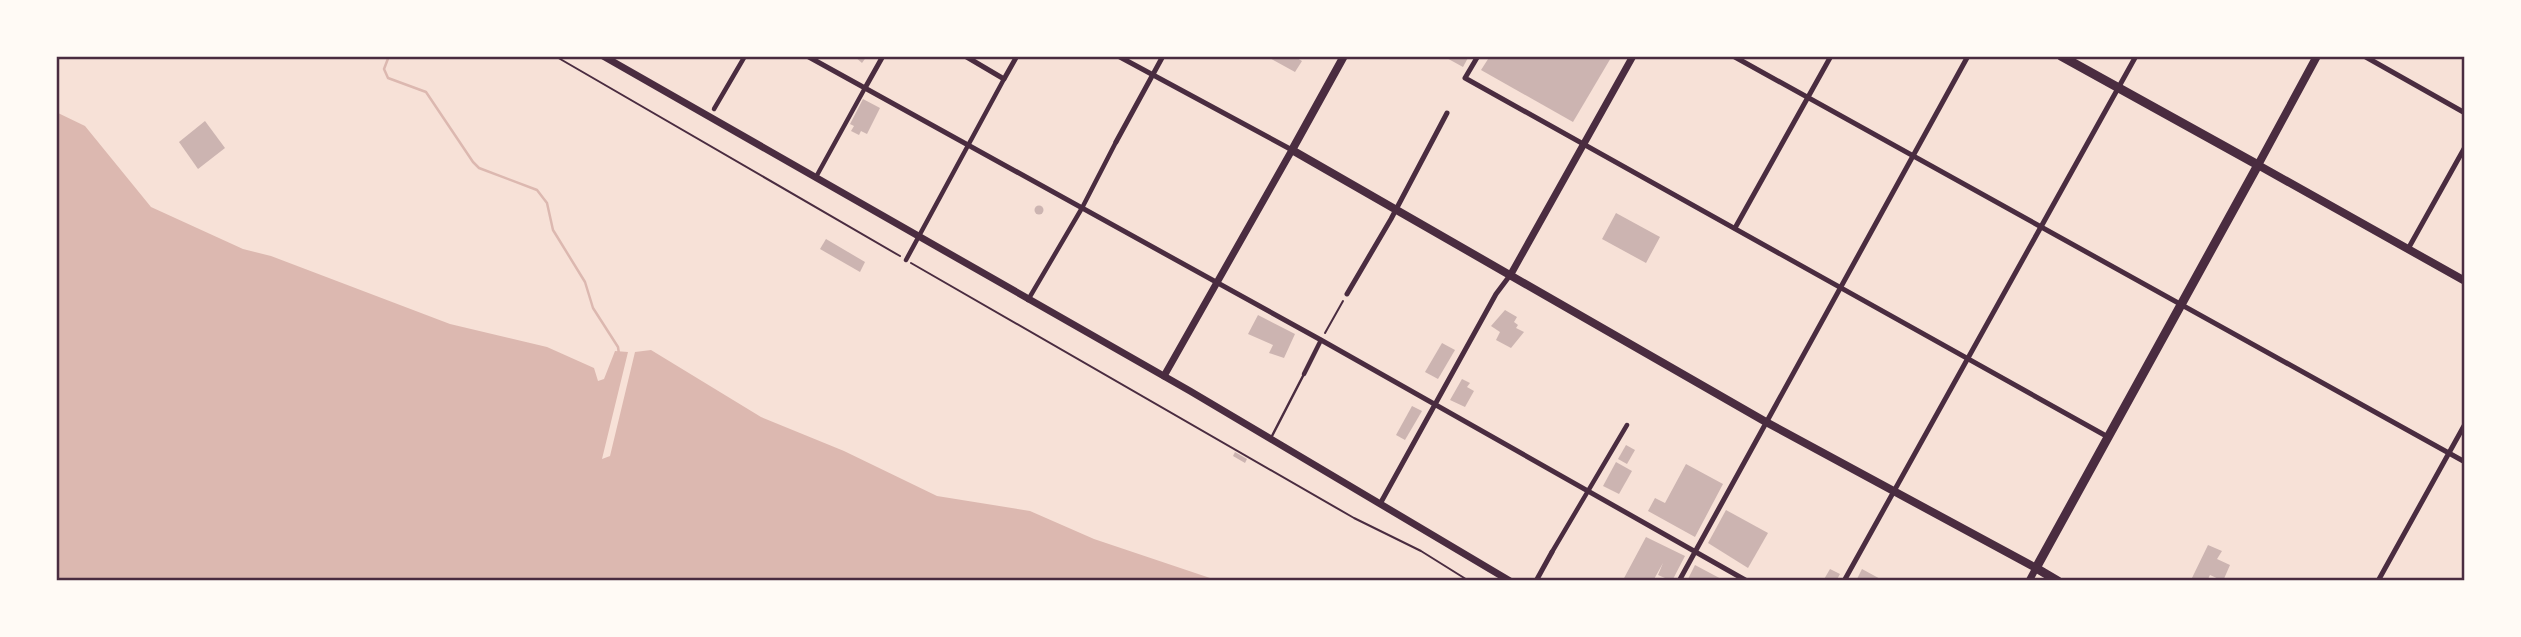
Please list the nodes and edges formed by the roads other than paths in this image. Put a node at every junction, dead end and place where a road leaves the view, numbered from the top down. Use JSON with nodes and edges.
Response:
{"nodes":[{"id":1,"x":603,"y":56,"type":"edge"},
{"id":2,"x":745,"y":56,"type":"edge"},
{"id":3,"x":807,"y":56,"type":"edge"},
{"id":4,"x":883,"y":56,"type":"edge"},
{"id":5,"x":965,"y":56,"type":"edge"},
{"id":6,"x":1017,"y":56,"type":"edge"},
{"id":7,"x":1118,"y":56,"type":"edge"},
{"id":8,"x":1163,"y":56,"type":"edge"},
{"id":9,"x":1344,"y":56,"type":"edge"},
{"id":10,"x":1478,"y":56,"type":"edge"},
{"id":11,"x":1633,"y":56,"type":"edge"},
{"id":12,"x":1733,"y":56,"type":"edge"},
{"id":13,"x":1831,"y":56,"type":"edge"},
{"id":14,"x":1968,"y":56,"type":"edge"},
{"id":15,"x":2061,"y":56,"type":"edge"},
{"id":16,"x":2136,"y":56,"type":"edge"},
{"id":17,"x":2317,"y":56,"type":"edge"},
{"id":18,"x":2364,"y":56,"type":"edge"},
{"id":19,"x":1152,"y":76,"type":"junction"},
{"id":20,"x":1004,"y":79,"type":"junction"},
{"id":21,"x":865,"y":88,"type":"junction"},
{"id":22,"x":2118,"y":89,"type":"junction"},
{"id":23,"x":1807,"y":98,"type":"junction"},
{"id":24,"x":714,"y":109,"type":"dead end"},
{"id":25,"x":1447,"y":113,"type":"dead end"},
{"id":26,"x":2465,"y":113,"type":"edge"},
{"id":27,"x":1116,"y":142,"type":"joint"},
{"id":28,"x":1584,"y":143,"type":"junction"},
{"id":29,"x":968,"y":144,"type":"junction"},
{"id":30,"x":2465,"y":147,"type":"edge"},
{"id":31,"x":1292,"y":150,"type":"junction"},
{"id":32,"x":1913,"y":157,"type":"junction"},
{"id":33,"x":2258,"y":165,"type":"junction"},
{"id":34,"x":816,"y":178,"type":"junction"},
{"id":35,"x":1082,"y":208,"type":"junction"},
{"id":36,"x":1395,"y":210,"type":"junction"},
{"id":37,"x":2042,"y":227,"type":"junction"},
{"id":38,"x":1735,"y":228,"type":"junction"},
{"id":39,"x":918,"y":236,"type":"junction"},
{"id":40,"x":2408,"y":249,"type":"junction"},
{"id":41,"x":906,"y":260,"type":"road end"},
{"id":42,"x":1511,"y":274,"type":"junction"},
{"id":43,"x":2465,"y":281,"type":"edge"},
{"id":44,"x":1218,"y":282,"type":"junction"},
{"id":45,"x":1840,"y":289,"type":"junction"},
{"id":46,"x":1347,"y":294,"type":"road end"},
{"id":47,"x":1028,"y":300,"type":"junction"},
{"id":48,"x":2181,"y":304,"type":"junction"},
{"id":49,"x":1321,"y":340,"type":"junction"},
{"id":50,"x":1968,"y":359,"type":"junction"},
{"id":51,"x":1304,"y":374,"type":"joint"},
{"id":52,"x":1164,"y":376,"type":"junction"},
{"id":53,"x":1436,"y":406,"type":"junction"},
{"id":54,"x":1766,"y":422,"type":"junction"},
{"id":55,"x":2465,"y":424,"type":"edge"},
{"id":56,"x":1627,"y":425,"type":"dead end"},
{"id":57,"x":2108,"y":437,"type":"junction"},
{"id":58,"x":1270,"y":439,"type":"junction"},
{"id":59,"x":2449,"y":453,"type":"junction"},
{"id":60,"x":2465,"y":462,"type":"edge"},
{"id":61,"x":1587,"y":492,"type":"junction"},
{"id":62,"x":1892,"y":492,"type":"junction"},
{"id":63,"x":1380,"y":504,"type":"junction"},
{"id":64,"x":1694,"y":551,"type":"junction"},
{"id":65,"x":1552,"y":552,"type":"joint"},
{"id":66,"x":2036,"y":568,"type":"junction"},
{"id":67,"x":1510,"y":581,"type":"edge"},
{"id":68,"x":1536,"y":581,"type":"edge"},
{"id":69,"x":1679,"y":581,"type":"edge"},
{"id":70,"x":1747,"y":581,"type":"edge"},
{"id":71,"x":1844,"y":581,"type":"edge"},
{"id":72,"x":2029,"y":581,"type":"edge"},
{"id":73,"x":2058,"y":581,"type":"edge"},
{"id":74,"x":2378,"y":581,"type":"edge"}],
"edges":[{"from":1,"to":34,"type":"street"},
{"from":2,"to":24,"type":"street"},
{"from":3,"to":21,"type":"street"},
{"from":4,"to":21,"type":"street"},
{"from":5,"to":20,"type":"street"},
{"from":6,"to":20,"type":"street"},
{"from":7,"to":19,"type":"street"},
{"from":8,"to":19,"type":"street"},
{"from":9,"to":31,"type":"main road"},
{"from":10,"to":28,"type":"street"},
{"from":11,"to":28,"type":"street"},
{"from":12,"to":23,"type":"street"},
{"from":13,"to":23,"type":"street"},
{"from":14,"to":32,"type":"street"},
{"from":15,"to":22,"type":"main road"},
{"from":16,"to":22,"type":"street"},
{"from":17,"to":33,"type":"main road"},
{"from":18,"to":26,"type":"street"},
{"from":19,"to":27,"type":"street"},
{"from":19,"to":31,"type":"street"},
{"from":20,"to":29,"type":"street"},
{"from":21,"to":29,"type":"street"},
{"from":21,"to":34,"type":"street"},
{"from":22,"to":33,"type":"main road"},
{"from":22,"to":37,"type":"street"},
{"from":23,"to":32,"type":"street"},
{"from":23,"to":38,"type":"street"},
{"from":25,"to":36,"type":"street"},
{"from":27,"to":35,"type":"street"},
{"from":28,"to":38,"type":"street"},
{"from":28,"to":42,"type":"street"},
{"from":29,"to":35,"type":"street"},
{"from":29,"to":39,"type":"street"},
{"from":30,"to":40,"type":"street"},
{"from":31,"to":36,"type":"main road"},
{"from":31,"to":44,"type":"street"},
{"from":32,"to":37,"type":"street"},
{"from":32,"to":45,"type":"street"},
{"from":33,"to":40,"type":"main road"},
{"from":33,"to":48,"type":"main road"},
{"from":34,"to":39,"type":"street"},
{"from":35,"to":44,"type":"street"},
{"from":35,"to":47,"type":"street"},
{"from":36,"to":42,"type":"main road"},
{"from":36,"to":46,"type":"street"},
{"from":37,"to":48,"type":"street"},
{"from":37,"to":50,"type":"street"},
{"from":38,"to":45,"type":"street"},
{"from":39,"to":41,"type":"street"},
{"from":39,"to":47,"type":"street"},
{"from":40,"to":43,"type":"main road"},
{"from":42,"to":53,"type":"street"},
{"from":42,"to":54,"type":"main road"},
{"from":44,"to":49,"type":"street"},
{"from":44,"to":52,"type":"street"},
{"from":45,"to":50,"type":"street"},
{"from":45,"to":54,"type":"street"},
{"from":47,"to":52,"type":"street"},
{"from":48,"to":57,"type":"main road"},
{"from":48,"to":59,"type":"street"},
{"from":49,"to":51,"type":"street"},
{"from":49,"to":53,"type":"street"},
{"from":50,"to":57,"type":"street"},
{"from":50,"to":62,"type":"street"},
{"from":51,"to":58,"type":"lane"},
{"from":52,"to":58,"type":"street"},
{"from":53,"to":61,"type":"street"},
{"from":53,"to":63,"type":"street"},
{"from":54,"to":62,"type":"main road"},
{"from":54,"to":64,"type":"street"},
{"from":55,"to":59,"type":"street"},
{"from":56,"to":61,"type":"street"},
{"from":57,"to":66,"type":"main road"},
{"from":58,"to":63,"type":"street"},
{"from":59,"to":60,"type":"street"},
{"from":59,"to":74,"type":"street"},
{"from":61,"to":64,"type":"street"},
{"from":61,"to":65,"type":"street"},
{"from":62,"to":66,"type":"main road"},
{"from":62,"to":71,"type":"street"},
{"from":63,"to":67,"type":"street"},
{"from":64,"to":69,"type":"street"},
{"from":64,"to":70,"type":"street"},
{"from":65,"to":68,"type":"street"},
{"from":66,"to":72,"type":"street"},
{"from":66,"to":73,"type":"main road"}]}
